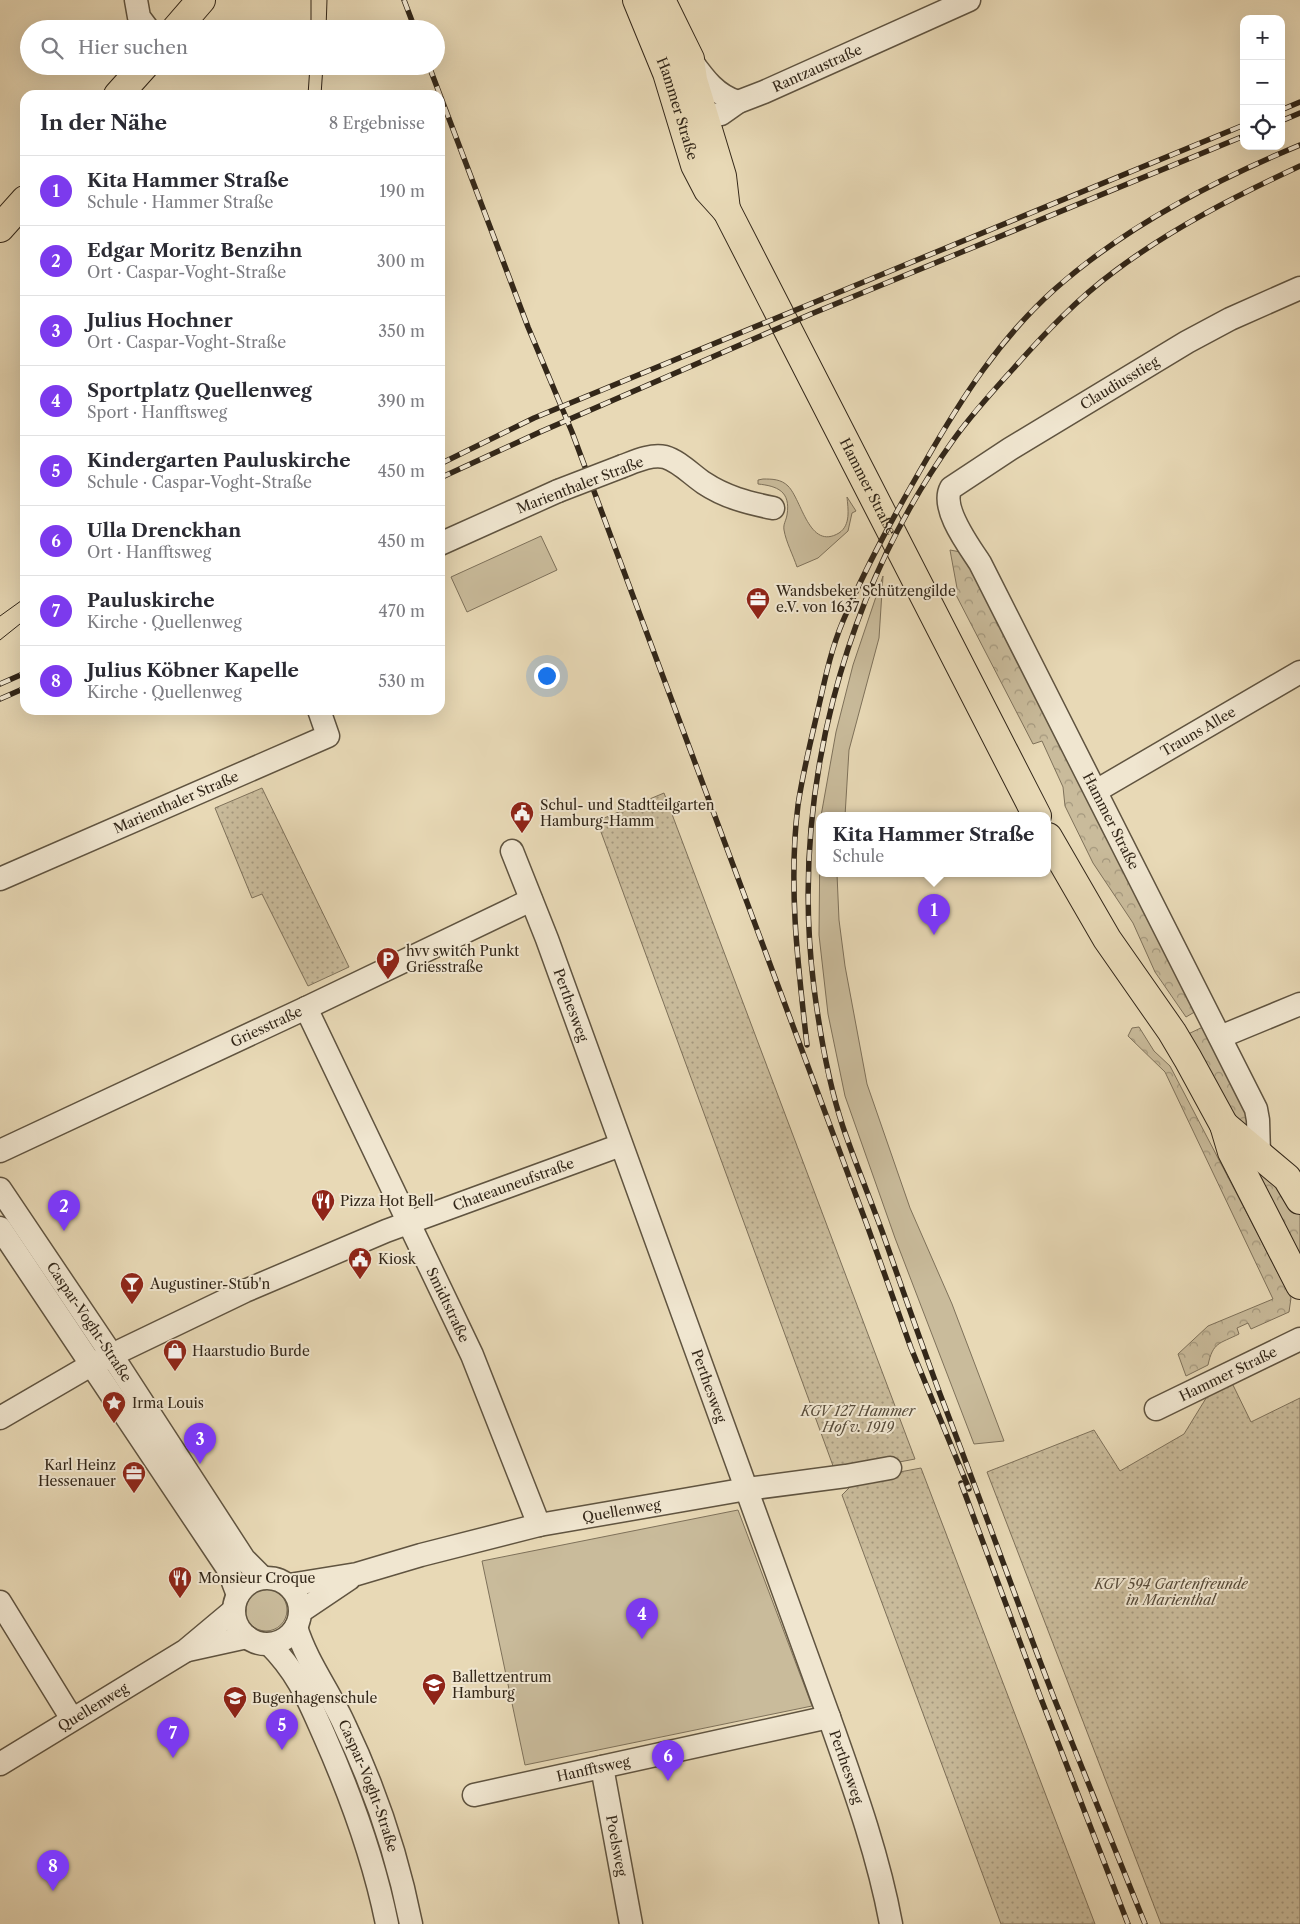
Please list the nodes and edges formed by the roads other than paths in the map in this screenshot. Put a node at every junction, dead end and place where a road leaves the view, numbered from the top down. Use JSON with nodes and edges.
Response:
{"nodes":[{"id":1,"x":136,"y":0,"type":"edge"},
{"id":2,"x":201,"y":0,"type":"edge"},
{"id":3,"x":637,"y":0,"type":"edge"},
{"id":4,"x":662,"y":0,"type":"edge"},
{"id":5,"x":969,"y":0,"type":"edge"},
{"id":6,"x":140,"y":20,"type":"edge"},
{"id":7,"x":184,"y":20,"type":"edge"},
{"id":8,"x":690,"y":59,"type":"junction"},
{"id":9,"x":136,"y":75,"type":"edge"},
{"id":10,"x":122,"y":90,"type":"edge"},
{"id":11,"x":670,"y":90,"type":"junction"},
{"id":12,"x":738,"y":102,"type":"junction"},
{"id":13,"x":705,"y":116,"type":"junction"},
{"id":14,"x":20,"y":206,"type":"edge"},
{"id":15,"x":727,"y":212,"type":"junction"},
{"id":16,"x":0,"y":228,"type":"edge"},
{"id":17,"x":1300,"y":288,"type":"edge"},
{"id":18,"x":948,"y":493,"type":"joint"},
{"id":19,"x":773,"y":508,"type":"dead end"},
{"id":20,"x":445,"y":542,"type":"edge"},
{"id":21,"x":1300,"y":672,"type":"edge"},
{"id":22,"x":320,"y":715,"type":"edge"},
{"id":23,"x":1096,"y":791,"type":"junction"},
{"id":24,"x":1035,"y":812,"type":"edge"},
{"id":25,"x":1051,"y":842,"type":"edge"},
{"id":26,"x":512,"y":851,"type":"dead end"},
{"id":27,"x":0,"y":879,"type":"edge"},
{"id":28,"x":531,"y":900,"type":"junction"},
{"id":29,"x":1300,"y":1004,"type":"edge"},
{"id":30,"x":306,"y":1008,"type":"junction"},
{"id":31,"x":1220,"y":1037,"type":"junction"},
{"id":32,"x":1224,"y":1126,"type":"junction"},
{"id":33,"x":621,"y":1145,"type":"junction"},
{"id":34,"x":0,"y":1151,"type":"edge"},
{"id":35,"x":1259,"y":1154,"type":"junction"},
{"id":36,"x":0,"y":1190,"type":"edge"},
{"id":37,"x":1300,"y":1200,"type":"edge"},
{"id":38,"x":409,"y":1222,"type":"junction"},
{"id":39,"x":0,"y":1228,"type":"edge"},
{"id":40,"x":1300,"y":1285,"type":"edge"},
{"id":41,"x":1300,"y":1339,"type":"edge"},
{"id":42,"x":111,"y":1354,"type":"junction"},
{"id":43,"x":91,"y":1365,"type":"junction"},
{"id":44,"x":1156,"y":1409,"type":"dead end"},
{"id":45,"x":0,"y":1418,"type":"edge"},
{"id":46,"x":890,"y":1468,"type":"dead end"},
{"id":47,"x":747,"y":1489,"type":"junction"},
{"id":48,"x":539,"y":1526,"type":"junction"},
{"id":49,"x":357,"y":1574,"type":"junction"},
{"id":50,"x":263,"y":1578,"type":"junction"},
{"id":51,"x":289,"y":1586,"type":"junction"},
{"id":52,"x":0,"y":1602,"type":"edge"},
{"id":53,"x":236,"y":1602,"type":"junction"},
{"id":54,"x":298,"y":1620,"type":"junction"},
{"id":55,"x":247,"y":1638,"type":"junction"},
{"id":56,"x":270,"y":1644,"type":"junction"},
{"id":57,"x":185,"y":1651,"type":"junction"},
{"id":58,"x":829,"y":1717,"type":"junction"},
{"id":59,"x":72,"y":1719,"type":"junction"},
{"id":60,"x":0,"y":1764,"type":"edge"},
{"id":61,"x":602,"y":1767,"type":"junction"},
{"id":62,"x":474,"y":1795,"type":"dead end"},
{"id":63,"x":387,"y":1924,"type":"edge"},
{"id":64,"x":411,"y":1924,"type":"edge"},
{"id":65,"x":631,"y":1924,"type":"edge"},
{"id":66,"x":891,"y":1924,"type":"edge"}],
"edges":[{"from":1,"to":6,"type":"street"},
{"from":2,"to":7,"type":"main road"},
{"from":3,"to":11,"type":"main road","name":"Hammer Straße"},
{"from":4,"to":8,"type":"main road","name":"Hammer Straße"},
{"from":5,"to":12,"type":"street","name":"Rantzaustraße"},
{"from":8,"to":12,"type":"street","name":"Hammer Straße"},
{"from":8,"to":13,"type":"main road","name":"Hammer Straße"},
{"from":9,"to":10,"type":"main road"},
{"from":11,"to":13,"type":"street"},
{"from":11,"to":15,"type":"main road","name":"Hammer Straße"},
{"from":12,"to":13,"type":"street","name":"Rantzaustraße"},
{"from":13,"to":15,"type":"main road","name":"Hammer Straße"},
{"from":14,"to":16,"type":"main road"},
{"from":15,"to":24,"type":"main road","name":"Hammer Straße"},
{"from":17,"to":18,"type":"street","name":"Claudiusstieg"},
{"from":18,"to":23,"type":"street","name":"Hammer Straße"},
{"from":19,"to":20,"type":"street","name":"Marienthaler Straße","bridge":true},
{"from":21,"to":23,"type":"street","name":"Trauns Allee"},
{"from":22,"to":27,"type":"street","name":"Marienthaler Straße"},
{"from":23,"to":31,"type":"street","name":"Hammer Straße"},
{"from":25,"to":32,"type":"main road"},
{"from":26,"to":28,"type":"street","name":"Perthesweg"},
{"from":28,"to":30,"type":"street","name":"Griesstraße"},
{"from":28,"to":33,"type":"street","name":"Perthesweg"},
{"from":29,"to":31,"type":"street"},
{"from":30,"to":34,"type":"street","name":"Griesstraße"},
{"from":30,"to":38,"type":"street","name":"Smidtstraße"},
{"from":31,"to":35,"type":"street","name":"Hammer Straße"},
{"from":32,"to":35,"type":"main road"},
{"from":32,"to":40,"type":"main road"},
{"from":33,"to":38,"type":"street","name":"Chateauneufstraße"},
{"from":33,"to":47,"type":"street","name":"Perthesweg"},
{"from":35,"to":37,"type":"main road"},
{"from":36,"to":42,"type":"street","name":"Caspar-Voght-Straße"},
{"from":38,"to":42,"type":"street","name":"Chateauneufstraße"},
{"from":38,"to":48,"type":"street","name":"Smidtstraße"},
{"from":39,"to":43,"type":"street","name":"Caspar-Voght-Straße"},
{"from":41,"to":44,"type":"street","name":"Hammer Straße"},
{"from":42,"to":43,"type":"street","name":"Chateauneufstraße"},
{"from":42,"to":50,"type":"street","name":"Caspar-Voght-Straße"},
{"from":43,"to":45,"type":"street","name":"Chateauneufstraße"},
{"from":43,"to":53,"type":"street","name":"Caspar-Voght-Straße"},
{"from":46,"to":47,"type":"street","name":"Quellenweg"},
{"from":47,"to":48,"type":"street","name":"Quellenweg"},
{"from":47,"to":58,"type":"street","name":"Perthesweg"},
{"from":48,"to":49,"type":"street","name":"Quellenweg"},
{"from":49,"to":51,"type":"street","name":"Quellenweg"},
{"from":49,"to":54,"type":"street","name":"Quellenweg"},
{"from":50,"to":51,"type":"street","name":"Caspar-Voght-Straße"},
{"from":50,"to":53,"type":"street"},
{"from":51,"to":54,"type":"street","name":"Caspar-Voght-Straße"},
{"from":52,"to":59,"type":"street"},
{"from":53,"to":55,"type":"street","name":"Caspar-Voght-Straße"},
{"from":53,"to":57,"type":"street","name":"Quellenweg"},
{"from":54,"to":56,"type":"street"},
{"from":54,"to":64,"type":"street","name":"Caspar-Voght-Straße"},
{"from":55,"to":56,"type":"street"},
{"from":55,"to":57,"type":"street","name":"Quellenweg"},
{"from":56,"to":63,"type":"street","name":"Caspar-Voght-Straße"},
{"from":57,"to":59,"type":"street","name":"Quellenweg"},
{"from":58,"to":61,"type":"street","name":"Hanfftsweg"},
{"from":58,"to":66,"type":"street","name":"Perthesweg"},
{"from":59,"to":60,"type":"street","name":"Quellenweg"},
{"from":61,"to":62,"type":"street","name":"Hanfftsweg"},
{"from":61,"to":65,"type":"street","name":"Poelsweg"}]}
